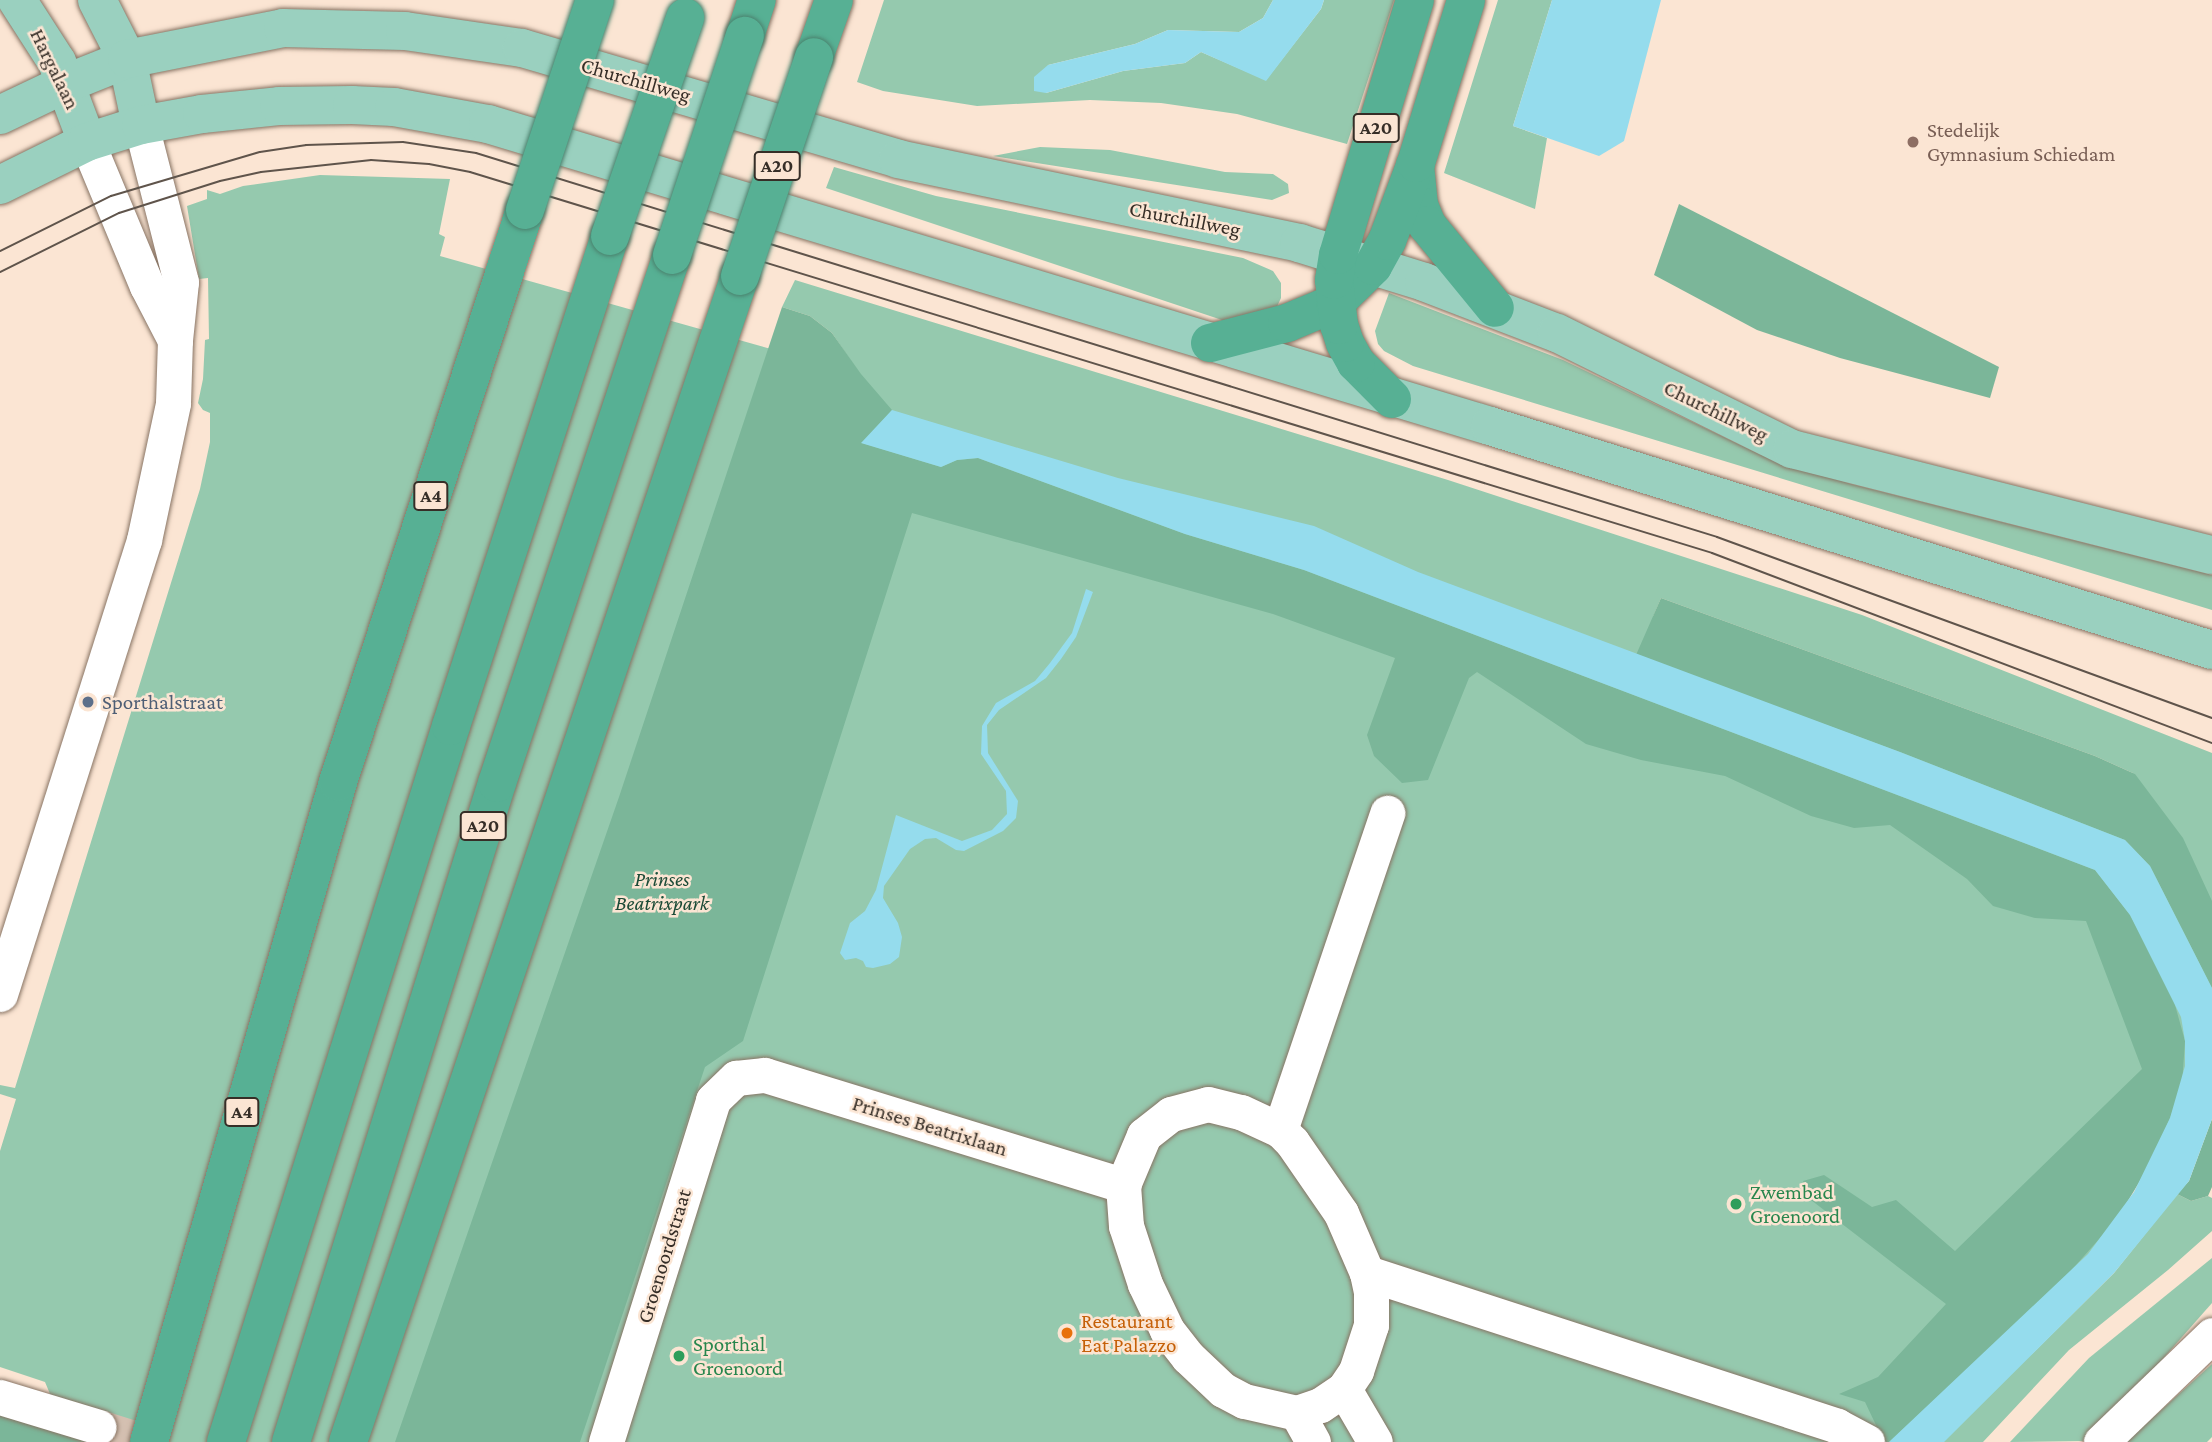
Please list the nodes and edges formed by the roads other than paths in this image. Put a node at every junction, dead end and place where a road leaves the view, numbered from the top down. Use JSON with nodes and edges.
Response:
{"nodes":[{"id":1,"x":17,"y":0,"type":"edge"},
{"id":2,"x":97,"y":0,"type":"edge"},
{"id":3,"x":595,"y":0,"type":"edge"},
{"id":4,"x":757,"y":0,"type":"edge"},
{"id":5,"x":834,"y":0,"type":"edge"},
{"id":6,"x":1415,"y":0,"type":"edge"},
{"id":7,"x":1466,"y":0,"type":"edge"},
{"id":8,"x":688,"y":9,"type":"edge"},
{"id":9,"x":128,"y":59,"type":"junction"},
{"id":10,"x":67,"y":83,"type":"junction"},
{"id":11,"x":0,"y":115,"type":"edge"},
{"id":12,"x":141,"y":125,"type":"junction"},
{"id":13,"x":87,"y":142,"type":"junction"},
{"id":14,"x":1416,"y":163,"type":"junction"},
{"id":15,"x":0,"y":185,"type":"edge"},
{"id":16,"x":1356,"y":260,"type":"junction"},
{"id":17,"x":1335,"y":303,"type":"junction"},
{"id":18,"x":1495,"y":308,"type":"junction"},
{"id":19,"x":175,"y":340,"type":"junction"},
{"id":20,"x":1210,"y":343,"type":"junction"},
{"id":21,"x":1392,"y":399,"type":"junction"},
{"id":22,"x":2212,"y":555,"type":"edge"},
{"id":23,"x":2212,"y":650,"type":"edge"},
{"id":24,"x":1387,"y":813,"type":"dead end"},
{"id":25,"x":0,"y":994,"type":"edge"},
{"id":26,"x":736,"y":1078,"type":"joint"},
{"id":27,"x":1280,"y":1130,"type":"junction"},
{"id":28,"x":1123,"y":1185,"type":"junction"},
{"id":29,"x":1367,"y":1273,"type":"junction"},
{"id":30,"x":2212,"y":1335,"type":"edge"},
{"id":31,"x":1344,"y":1388,"type":"junction"},
{"id":32,"x":0,"y":1397,"type":"edge"},
{"id":33,"x":99,"y":1427,"type":"tunnel mouth"},
{"id":34,"x":1305,"y":1427,"type":"edge"},
{"id":35,"x":149,"y":1442,"type":"edge"},
{"id":36,"x":226,"y":1442,"type":"edge"},
{"id":37,"x":291,"y":1442,"type":"edge"},
{"id":38,"x":348,"y":1442,"type":"edge"},
{"id":39,"x":606,"y":1442,"type":"edge"},
{"id":40,"x":1375,"y":1442,"type":"edge"},
{"id":41,"x":1867,"y":1442,"type":"edge"},
{"id":42,"x":2101,"y":1442,"type":"edge"}],
"edges":[{"from":1,"to":10,"type":"main road","name":"Hargalaan"},
{"from":2,"to":9,"type":"main road"},
{"from":3,"to":35,"type":"highway","number":"A4","bridge":true},
{"from":4,"to":37,"type":"highway","number":"A20","bridge":true},
{"from":5,"to":38,"type":"highway","number":"A20","bridge":true},
{"from":6,"to":16,"type":"highway","number":"A20"},
{"from":7,"to":14,"type":"highway","number":"A20"},
{"from":8,"to":36,"type":"highway","bridge":true},
{"from":9,"to":10,"type":"main road","name":"Churchillweg"},
{"from":9,"to":12,"type":"main road"},
{"from":9,"to":16,"type":"main road","name":"Churchillweg"},
{"from":10,"to":11,"type":"main road","name":"Churchillweg"},
{"from":10,"to":13,"type":"main road","name":"Hargalaan"},
{"from":12,"to":13,"type":"main road"},
{"from":12,"to":19,"type":"street"},
{"from":12,"to":20,"type":"main road"},
{"from":13,"to":15,"type":"main road"},
{"from":13,"to":19,"type":"street"},
{"from":14,"to":16,"type":"highway","number":"A20"},
{"from":14,"to":18,"type":"highway"},
{"from":16,"to":17,"type":"highway"},
{"from":16,"to":18,"type":"main road","name":"Churchillweg"},
{"from":17,"to":20,"type":"highway"},
{"from":17,"to":21,"type":"highway"},
{"from":18,"to":22,"type":"main road","name":"Churchillweg"},
{"from":19,"to":25,"type":"street"},
{"from":20,"to":21,"type":"main road"},
{"from":21,"to":23,"type":"main road"},
{"from":24,"to":27,"type":"street"},
{"from":26,"to":28,"type":"street","name":"Prinses Beatrixlaan"},
{"from":26,"to":39,"type":"street","name":"Groenoordstraat"},
{"from":27,"to":28,"type":"street"},
{"from":27,"to":29,"type":"street"},
{"from":28,"to":34,"type":"street"},
{"from":29,"to":31,"type":"street"},
{"from":29,"to":41,"type":"street"},
{"from":30,"to":42,"type":"street"},
{"from":31,"to":34,"type":"street"},
{"from":31,"to":40,"type":"street"},
{"from":32,"to":33,"type":"street"}]}
